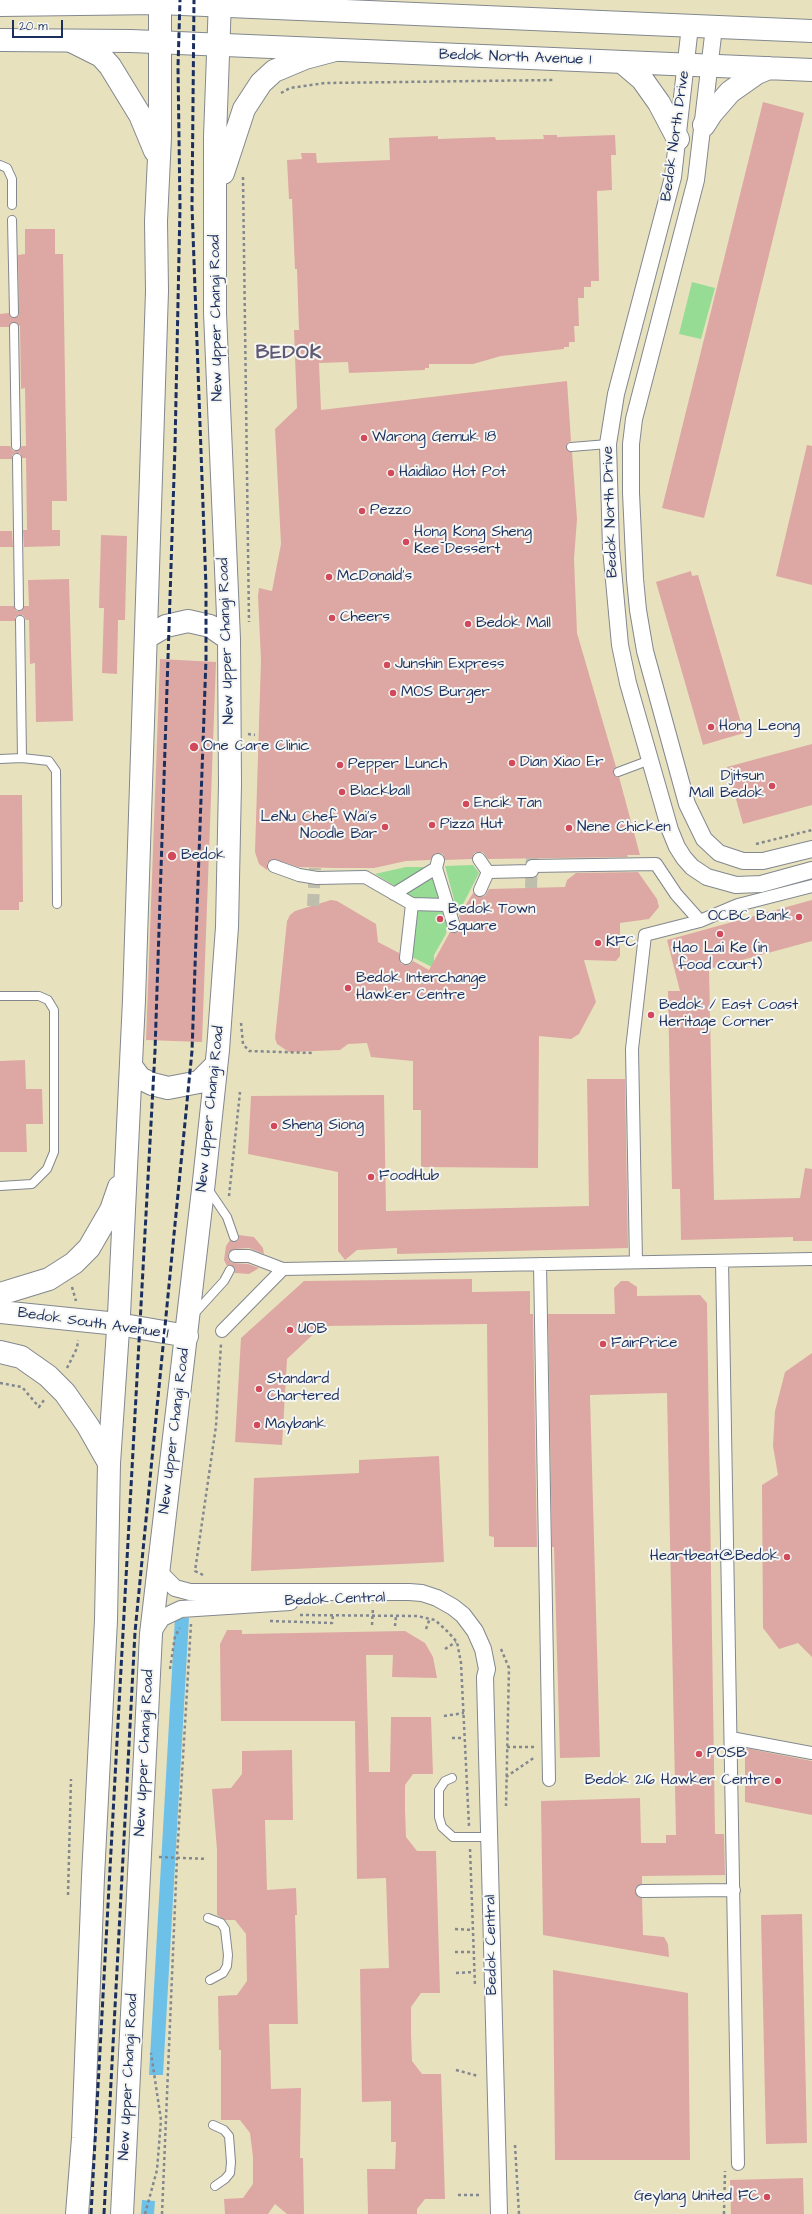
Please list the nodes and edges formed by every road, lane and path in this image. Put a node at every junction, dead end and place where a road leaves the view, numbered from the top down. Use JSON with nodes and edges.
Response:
{"nodes":[{"id":1,"x":75,"y":1,"type":"edge"},
{"id":2,"x":159,"y":2,"type":"edge"},
{"id":3,"x":220,"y":3,"type":"edge"},
{"id":4,"x":285,"y":4,"type":"edge"},
{"id":5,"x":0,"y":5,"type":"edge"},
{"id":6,"x":690,"y":26,"type":"junction"},
{"id":7,"x":714,"y":27,"type":"junction"},
{"id":8,"x":812,"y":31,"type":"edge"},
{"id":9,"x":0,"y":40,"type":"edge"},
{"id":10,"x":73,"y":42,"type":"junction"},
{"id":11,"x":158,"y":42,"type":"junction"},
{"id":12,"x":218,"y":45,"type":"junction"},
{"id":13,"x":335,"y":50,"type":"junction"},
{"id":14,"x":622,"y":62,"type":"junction"},
{"id":15,"x":686,"y":65,"type":"junction"},
{"id":16,"x":710,"y":66,"type":"junction"},
{"id":17,"x":769,"y":68,"type":"junction"},
{"id":18,"x":812,"y":70,"type":"edge"},
{"id":19,"x":562,"y":80,"type":"dead end"},
{"id":20,"x":279,"y":94,"type":"dead end"},
{"id":21,"x":704,"y":125,"type":"junction"},
{"id":22,"x":678,"y":139,"type":"junction"},
{"id":23,"x":159,"y":161,"type":"junction"},
{"id":24,"x":0,"y":165,"type":"edge"},
{"id":25,"x":243,"y":174,"type":"dead end"},
{"id":26,"x":216,"y":199,"type":"junction"},
{"id":27,"x":12,"y":205,"type":"dead end"},
{"id":28,"x":12,"y":220,"type":"dead end"},
{"id":29,"x":14,"y":313,"type":"dead end"},
{"id":30,"x":14,"y":326,"type":"dead end"},
{"id":31,"x":608,"y":444,"type":"junction"},
{"id":32,"x":16,"y":446,"type":"dead end"},
{"id":33,"x":571,"y":448,"type":"dead end"},
{"id":34,"x":16,"y":458,"type":"dead end"},
{"id":35,"x":19,"y":606,"type":"dead end"},
{"id":36,"x":20,"y":620,"type":"dead end"},
{"id":37,"x":249,"y":626,"type":"dead end"},
{"id":38,"x":147,"y":637,"type":"junction"},
{"id":39,"x":229,"y":639,"type":"junction"},
{"id":40,"x":248,"y":726,"type":"dead end"},
{"id":41,"x":248,"y":734,"type":"junction"},
{"id":42,"x":255,"y":735,"type":"dead end"},
{"id":43,"x":248,"y":742,"type":"dead end"},
{"id":44,"x":22,"y":758,"type":"junction"},
{"id":45,"x":0,"y":759,"type":"edge"},
{"id":46,"x":650,"y":760,"type":"junction"},
{"id":47,"x":618,"y":772,"type":"dead end"},
{"id":48,"x":812,"y":830,"type":"edge"},
{"id":49,"x":753,"y":844,"type":"dead end"},
{"id":50,"x":812,"y":849,"type":"edge"},
{"id":51,"x":479,"y":859,"type":"dead end"},
{"id":52,"x":274,"y":866,"type":"dead end"},
{"id":53,"x":812,"y":870,"type":"edge"},
{"id":54,"x":488,"y":872,"type":"junction"},
{"id":55,"x":812,"y":886,"type":"edge"},
{"id":56,"x":480,"y":890,"type":"dead end"},
{"id":57,"x":394,"y":894,"type":"junction"},
{"id":58,"x":57,"y":904,"type":"dead end"},
{"id":59,"x":412,"y":904,"type":"junction"},
{"id":60,"x":447,"y":905,"type":"junction"},
{"id":61,"x":700,"y":921,"type":"junction"},
{"id":62,"x":454,"y":926,"type":"dead end"},
{"id":63,"x":406,"y":958,"type":"dead end"},
{"id":64,"x":0,"y":996,"type":"edge"},
{"id":65,"x":241,"y":1015,"type":"dead end"},
{"id":66,"x":313,"y":1053,"type":"dead end"},
{"id":67,"x":216,"y":1064,"type":"junction"},
{"id":68,"x":131,"y":1066,"type":"junction"},
{"id":69,"x":240,"y":1092,"type":"dead end"},
{"id":70,"x":127,"y":1164,"type":"junction"},
{"id":71,"x":204,"y":1181,"type":"junction"},
{"id":72,"x":0,"y":1186,"type":"edge"},
{"id":73,"x":227,"y":1217,"type":"junction"},
{"id":74,"x":234,"y":1237,"type":"dead end"},
{"id":75,"x":235,"y":1256,"type":"dead end"},
{"id":76,"x":812,"y":1259,"type":"edge"},
{"id":77,"x":722,"y":1261,"type":"junction"},
{"id":78,"x":636,"y":1262,"type":"junction"},
{"id":79,"x":540,"y":1264,"type":"junction"},
{"id":80,"x":283,"y":1269,"type":"junction"},
{"id":81,"x":230,"y":1270,"type":"dead end"},
{"id":82,"x":0,"y":1294,"type":"edge"},
{"id":83,"x":0,"y":1312,"type":"edge"},
{"id":84,"x":118,"y":1324,"type":"junction"},
{"id":85,"x":188,"y":1329,"type":"junction"},
{"id":86,"x":222,"y":1331,"type":"joint"},
{"id":87,"x":0,"y":1352,"type":"edge"},
{"id":88,"x":0,"y":1383,"type":"edge"},
{"id":89,"x":39,"y":1407,"type":"dead end"},
{"id":90,"x":109,"y":1463,"type":"junction"},
{"id":91,"x":159,"y":1572,"type":"junction"},
{"id":92,"x":205,"y":1576,"type":"dead end"},
{"id":93,"x":294,"y":1615,"type":"dead end"},
{"id":94,"x":332,"y":1615,"type":"junction"},
{"id":95,"x":373,"y":1615,"type":"junction"},
{"id":96,"x":396,"y":1616,"type":"junction"},
{"id":97,"x":192,"y":1617,"type":"dead end"},
{"id":98,"x":430,"y":1618,"type":"junction"},
{"id":99,"x":270,"y":1621,"type":"dead end"},
{"id":100,"x":372,"y":1625,"type":"dead end"},
{"id":101,"x":395,"y":1626,"type":"dead end"},
{"id":102,"x":426,"y":1629,"type":"dead end"},
{"id":103,"x":151,"y":1634,"type":"junction"},
{"id":104,"x":457,"y":1642,"type":"junction"},
{"id":105,"x":499,"y":1644,"type":"dead end"},
{"id":106,"x":445,"y":1649,"type":"dead end"},
{"id":107,"x":485,"y":1677,"type":"junction"},
{"id":108,"x":464,"y":1713,"type":"junction"},
{"id":109,"x":444,"y":1716,"type":"dead end"},
{"id":110,"x":452,"y":1738,"type":"dead end"},
{"id":111,"x":464,"y":1738,"type":"junction"},
{"id":112,"x":731,"y":1738,"type":"junction"},
{"id":113,"x":508,"y":1746,"type":"junction"},
{"id":114,"x":549,"y":1748,"type":"junction"},
{"id":115,"x":812,"y":1753,"type":"edge"},
{"id":116,"x":506,"y":1777,"type":"junction"},
{"id":117,"x":452,"y":1778,"type":"dead end"},
{"id":118,"x":71,"y":1779,"type":"dead end"},
{"id":119,"x":549,"y":1780,"type":"dead end"},
{"id":120,"x":506,"y":1809,"type":"dead end"},
{"id":121,"x":470,"y":1836,"type":"junction"},
{"id":122,"x":490,"y":1837,"type":"junction"},
{"id":123,"x":160,"y":1857,"type":"dead end"},
{"id":124,"x":177,"y":1857,"type":"junction"},
{"id":125,"x":207,"y":1859,"type":"dead end"},
{"id":126,"x":642,"y":1890,"type":"dead end"},
{"id":127,"x":734,"y":1890,"type":"junction"},
{"id":128,"x":472,"y":1894,"type":"dead end"},
{"id":129,"x":68,"y":1895,"type":"dead end"},
{"id":130,"x":208,"y":1918,"type":"dead end"},
{"id":131,"x":455,"y":1929,"type":"dead end"},
{"id":132,"x":473,"y":1930,"type":"dead end"},
{"id":133,"x":455,"y":1952,"type":"dead end"},
{"id":134,"x":474,"y":1952,"type":"dead end"},
{"id":135,"x":456,"y":1972,"type":"dead end"},
{"id":136,"x":474,"y":1972,"type":"dead end"},
{"id":137,"x":210,"y":1980,"type":"dead end"},
{"id":138,"x":456,"y":2070,"type":"dead end"},
{"id":139,"x":478,"y":2076,"type":"dead end"},
{"id":140,"x":213,"y":2125,"type":"dead end"},
{"id":141,"x":515,"y":2139,"type":"dead end"},
{"id":142,"x":725,"y":2164,"type":"dead end"},
{"id":143,"x":738,"y":2164,"type":"dead end"},
{"id":144,"x":215,"y":2186,"type":"dead end"},
{"id":145,"x":458,"y":2195,"type":"dead end"},
{"id":146,"x":482,"y":2195,"type":"dead end"},
{"id":147,"x":77,"y":2214,"type":"edge"},
{"id":148,"x":122,"y":2214,"type":"edge"},
{"id":149,"x":162,"y":2214,"type":"edge"},
{"id":150,"x":499,"y":2214,"type":"edge"},
{"id":151,"x":519,"y":2214,"type":"edge"},
{"id":152,"x":724,"y":2214,"type":"edge"}],
"edges":[{"from":1,"to":2,"type":"main road"},
{"from":1,"to":5,"type":"main road"},
{"from":2,"to":3,"type":"main road"},
{"from":2,"to":11,"type":"main road"},
{"from":3,"to":4,"type":"main road"},
{"from":3,"to":12,"type":"main road","name":"New Upper Changi Road"},
{"from":4,"to":6,"type":"main road"},
{"from":6,"to":7,"type":"main road"},
{"from":6,"to":15,"type":"street","name":"Bedok North Drive"},
{"from":7,"to":8,"type":"main road"},
{"from":7,"to":16,"type":"street","name":"Bedok North Drive"},
{"from":9,"to":10,"type":"main road","name":"Bedok North Avenue 1"},
{"from":10,"to":11,"type":"main road","name":"Bedok North Avenue 1"},
{"from":10,"to":23,"type":"main road"},
{"from":11,"to":12,"type":"main road","name":"Bedok North Avenue 1"},
{"from":11,"to":23,"type":"main road"},
{"from":12,"to":13,"type":"main road","name":"Bedok North Avenue 1"},
{"from":12,"to":26,"type":"main road","name":"New Upper Changi Road"},
{"from":13,"to":14,"type":"main road","name":"Bedok North Avenue 1"},
{"from":13,"to":26,"type":"main road"},
{"from":14,"to":15,"type":"main road","name":"Bedok North Avenue 1"},
{"from":14,"to":22,"type":"main road"},
{"from":15,"to":16,"type":"main road","name":"Bedok North Avenue 1"},
{"from":15,"to":22,"type":"street","name":"Bedok North Drive"},
{"from":16,"to":17,"type":"main road","name":"Bedok North Avenue 1"},
{"from":16,"to":21,"type":"street","name":"Bedok North Drive"},
{"from":17,"to":18,"type":"main road","name":"Bedok North Avenue 1"},
{"from":17,"to":21,"type":"main road"},
{"from":19,"to":20,"type":"path"},
{"from":21,"to":50,"type":"street","name":"Bedok North Drive"},
{"from":22,"to":31,"type":"street","name":"Bedok North Drive"},
{"from":23,"to":38,"type":"main road"},
{"from":24,"to":27,"type":"lane"},
{"from":25,"to":37,"type":"path"},
{"from":26,"to":39,"type":"main road","name":"New Upper Changi Road"},
{"from":28,"to":29,"type":"lane"},
{"from":30,"to":32,"type":"lane"},
{"from":31,"to":33,"type":"lane"},
{"from":31,"to":46,"type":"street","name":"Bedok North Drive"},
{"from":34,"to":35,"type":"lane"},
{"from":36,"to":44,"type":"lane"},
{"from":38,"to":39,"type":"main road"},
{"from":38,"to":68,"type":"main road"},
{"from":39,"to":67,"type":"main road","name":"New Upper Changi Road"},
{"from":40,"to":41,"type":"path"},
{"from":41,"to":42,"type":"path"},
{"from":41,"to":43,"type":"path"},
{"from":44,"to":45,"type":"lane"},
{"from":44,"to":58,"type":"lane"},
{"from":46,"to":47,"type":"lane"},
{"from":46,"to":53,"type":"street","name":"Bedok North Drive"},
{"from":48,"to":49,"type":"path"},
{"from":51,"to":54,"type":"street"},
{"from":52,"to":57,"type":"street"},
{"from":54,"to":56,"type":"street"},
{"from":54,"to":61,"type":"street"},
{"from":55,"to":61,"type":"street"},
{"from":57,"to":59,"type":"street"},
{"from":57,"to":60,"type":"street"},
{"from":59,"to":60,"type":"street"},
{"from":59,"to":63,"type":"street"},
{"from":60,"to":62,"type":"street"},
{"from":61,"to":78,"type":"street"},
{"from":64,"to":72,"type":"lane"},
{"from":65,"to":66,"type":"path"},
{"from":67,"to":68,"type":"main road"},
{"from":67,"to":71,"type":"main road","name":"New Upper Changi Road"},
{"from":68,"to":70,"type":"main road"},
{"from":69,"to":73,"type":"path"},
{"from":70,"to":82,"type":"main road"},
{"from":70,"to":84,"type":"main road"},
{"from":71,"to":73,"type":"lane"},
{"from":71,"to":85,"type":"main road","name":"New Upper Changi Road"},
{"from":73,"to":74,"type":"lane"},
{"from":75,"to":80,"type":"street"},
{"from":76,"to":77,"type":"street"},
{"from":77,"to":78,"type":"street"},
{"from":77,"to":112,"type":"street"},
{"from":78,"to":79,"type":"street"},
{"from":79,"to":80,"type":"street"},
{"from":79,"to":114,"type":"street"},
{"from":80,"to":86,"type":"street"},
{"from":81,"to":85,"type":"lane"},
{"from":83,"to":84,"type":"main road","name":"Bedok South Avenue 1"},
{"from":84,"to":85,"type":"main road","name":"Bedok South Avenue 1"},
{"from":84,"to":90,"type":"main road"},
{"from":85,"to":91,"type":"main road","name":"New Upper Changi Road"},
{"from":86,"to":92,"type":"path"},
{"from":87,"to":90,"type":"main road"},
{"from":88,"to":89,"type":"path"},
{"from":90,"to":147,"type":"main road"},
{"from":91,"to":103,"type":"main road","name":"New Upper Changi Road"},
{"from":91,"to":107,"type":"street","name":"Bedok Central"},
{"from":93,"to":94,"type":"path"},
{"from":94,"to":95,"type":"path"},
{"from":94,"to":99,"type":"path"},
{"from":95,"to":96,"type":"path"},
{"from":95,"to":100,"type":"path"},
{"from":96,"to":98,"type":"path"},
{"from":96,"to":101,"type":"path"},
{"from":97,"to":124,"type":"path"},
{"from":98,"to":102,"type":"path"},
{"from":98,"to":104,"type":"path"},
{"from":103,"to":107,"type":"street","name":"Bedok Central"},
{"from":103,"to":148,"type":"main road","name":"New Upper Changi Road"},
{"from":104,"to":106,"type":"path"},
{"from":104,"to":108,"type":"path"},
{"from":105,"to":113,"type":"path"},
{"from":107,"to":122,"type":"street","name":"Bedok Central"},
{"from":108,"to":109,"type":"path"},
{"from":108,"to":111,"type":"path"},
{"from":110,"to":111,"type":"path"},
{"from":111,"to":121,"type":"path"},
{"from":112,"to":115,"type":"street"},
{"from":112,"to":127,"type":"street"},
{"from":113,"to":114,"type":"path"},
{"from":113,"to":116,"type":"path"},
{"from":114,"to":116,"type":"path"},
{"from":114,"to":119,"type":"street"},
{"from":116,"to":120,"type":"path"},
{"from":117,"to":121,"type":"lane"},
{"from":118,"to":129,"type":"path"},
{"from":121,"to":122,"type":"lane"},
{"from":121,"to":128,"type":"path"},
{"from":122,"to":150,"type":"street","name":"Bedok Central"},
{"from":123,"to":124,"type":"path"},
{"from":124,"to":125,"type":"path"},
{"from":124,"to":149,"type":"path"},
{"from":126,"to":127,"type":"street"},
{"from":127,"to":143,"type":"street"},
{"from":130,"to":137,"type":"lane"},
{"from":131,"to":132,"type":"path"},
{"from":133,"to":134,"type":"path"},
{"from":135,"to":136,"type":"path"},
{"from":138,"to":139,"type":"path"},
{"from":140,"to":144,"type":"lane"},
{"from":141,"to":151,"type":"path"},
{"from":142,"to":152,"type":"path"},
{"from":145,"to":146,"type":"path"}]}
